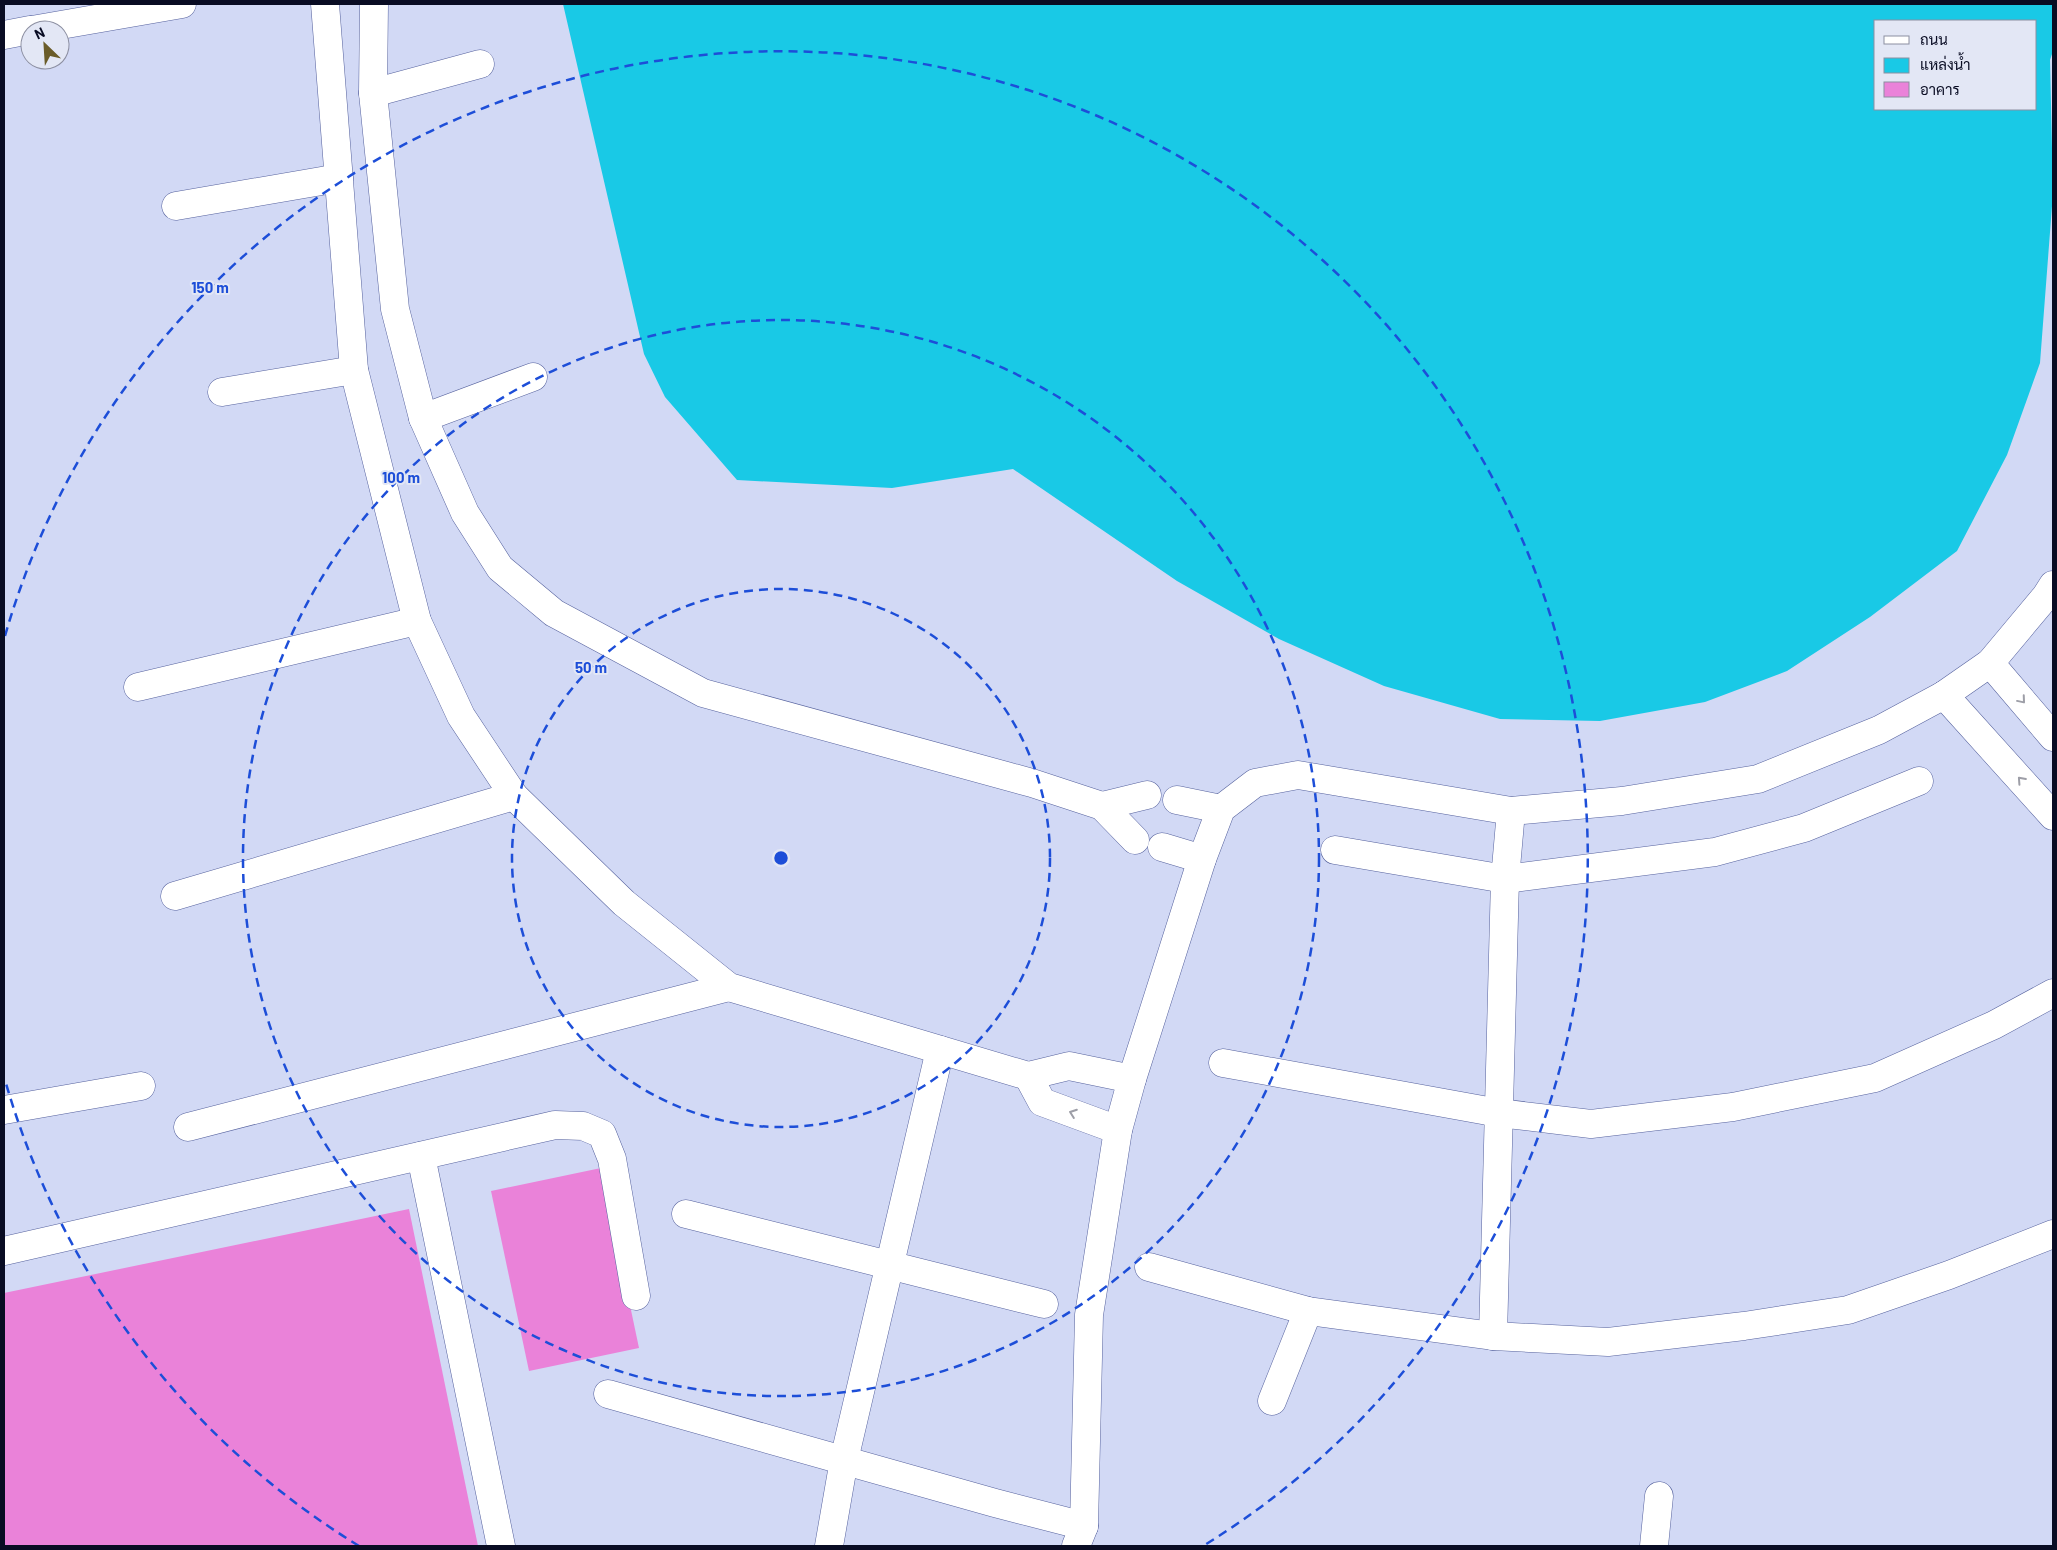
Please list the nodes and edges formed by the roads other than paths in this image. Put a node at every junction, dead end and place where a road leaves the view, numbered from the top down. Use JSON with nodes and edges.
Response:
{"nodes":[{"id":1,"x":182,"y":4,"type":"edge"},
{"id":2,"x":326,"y":4,"type":"edge"},
{"id":3,"x":374,"y":4,"type":"edge"},
{"id":4,"x":70,"y":23,"type":"edge"},
{"id":5,"x":20,"y":32,"type":"edge"},
{"id":6,"x":4,"y":35,"type":"edge"},
{"id":7,"x":480,"y":64,"type":"dead end"},
{"id":8,"x":373,"y":93,"type":"junction"},
{"id":9,"x":339,"y":178,"type":"junction"},
{"id":10,"x":176,"y":206,"type":"dead end"},
{"id":11,"x":354,"y":370,"type":"junction"},
{"id":12,"x":533,"y":377,"type":"dead end"},
{"id":13,"x":222,"y":392,"type":"dead end"},
{"id":14,"x":423,"y":418,"type":"junction"},
{"id":15,"x":2053,"y":585,"type":"edge"},
{"id":16,"x":417,"y":621,"type":"junction"},
{"id":17,"x":1990,"y":663,"type":"junction"},
{"id":18,"x":138,"y":688,"type":"dead end"},
{"id":19,"x":1944,"y":695,"type":"junction"},
{"id":20,"x":2053,"y":737,"type":"edge"},
{"id":21,"x":1919,"y":781,"type":"dead end"},
{"id":22,"x":1148,"y":795,"type":"dead end"},
{"id":23,"x":514,"y":796,"type":"junction"},
{"id":24,"x":1177,"y":800,"type":"dead end"},
{"id":25,"x":2049,"y":802,"type":"edge"},
{"id":26,"x":1102,"y":806,"type":"junction"},
{"id":27,"x":1221,"y":809,"type":"junction"},
{"id":28,"x":1511,"y":811,"type":"junction"},
{"id":29,"x":1135,"y":840,"type":"dead end"},
{"id":30,"x":1162,"y":847,"type":"dead end"},
{"id":31,"x":1336,"y":850,"type":"dead end"},
{"id":32,"x":1202,"y":859,"type":"junction"},
{"id":33,"x":1505,"y":879,"type":"junction"},
{"id":34,"x":175,"y":896,"type":"dead end"},
{"id":35,"x":730,"y":987,"type":"junction"},
{"id":36,"x":2053,"y":993,"type":"edge"},
{"id":37,"x":940,"y":1050,"type":"junction"},
{"id":38,"x":1222,"y":1063,"type":"dead end"},
{"id":39,"x":1028,"y":1076,"type":"junction"},
{"id":40,"x":1132,"y":1079,"type":"junction"},
{"id":41,"x":141,"y":1086,"type":"dead end"},
{"id":42,"x":4,"y":1110,"type":"edge"},
{"id":43,"x":1500,"y":1113,"type":"junction"},
{"id":44,"x":188,"y":1127,"type":"dead end"},
{"id":45,"x":1118,"y":1130,"type":"junction"},
{"id":46,"x":421,"y":1156,"type":"junction"},
{"id":47,"x":686,"y":1214,"type":"dead end"},
{"id":48,"x":2053,"y":1234,"type":"edge"},
{"id":49,"x":4,"y":1251,"type":"edge"},
{"id":50,"x":889,"y":1265,"type":"junction"},
{"id":51,"x":1149,"y":1267,"type":"dead end"},
{"id":52,"x":636,"y":1296,"type":"dead end"},
{"id":53,"x":1044,"y":1304,"type":"dead end"},
{"id":54,"x":1308,"y":1311,"type":"junction"},
{"id":55,"x":1493,"y":1336,"type":"junction"},
{"id":56,"x":608,"y":1394,"type":"dead end"},
{"id":57,"x":1272,"y":1401,"type":"dead end"},
{"id":58,"x":844,"y":1460,"type":"junction"},
{"id":59,"x":1659,"y":1496,"type":"dead end"},
{"id":60,"x":1080,"y":1536,"type":"edge"},
{"id":61,"x":501,"y":1546,"type":"edge"},
{"id":62,"x":829,"y":1546,"type":"edge"},
{"id":63,"x":1654,"y":1546,"type":"edge"}],
"edges":[{"from":1,"to":4,"type":"street"},
{"from":2,"to":9,"type":"street"},
{"from":3,"to":8,"type":"street"},
{"from":5,"to":6,"type":"street"},
{"from":7,"to":8,"type":"street"},
{"from":8,"to":14,"type":"street"},
{"from":9,"to":10,"type":"street"},
{"from":9,"to":11,"type":"street"},
{"from":11,"to":13,"type":"street"},
{"from":11,"to":16,"type":"street"},
{"from":12,"to":14,"type":"street"},
{"from":14,"to":26,"type":"street"},
{"from":15,"to":17,"type":"street"},
{"from":16,"to":18,"type":"street"},
{"from":16,"to":23,"type":"street"},
{"from":17,"to":19,"type":"street"},
{"from":17,"to":20,"type":"street","one_way":true},
{"from":25,"to":19,"type":"street","one_way":true},
{"from":19,"to":28,"type":"street"},
{"from":21,"to":33,"type":"street"},
{"from":22,"to":26,"type":"street"},
{"from":23,"to":34,"type":"street"},
{"from":23,"to":35,"type":"street"},
{"from":24,"to":27,"type":"street"},
{"from":26,"to":29,"type":"street"},
{"from":27,"to":28,"type":"street"},
{"from":27,"to":32,"type":"street"},
{"from":28,"to":33,"type":"street"},
{"from":30,"to":32,"type":"street"},
{"from":31,"to":33,"type":"street"},
{"from":32,"to":40,"type":"street"},
{"from":33,"to":43,"type":"street"},
{"from":35,"to":37,"type":"street"},
{"from":35,"to":44,"type":"street"},
{"from":36,"to":43,"type":"street"},
{"from":37,"to":39,"type":"street"},
{"from":37,"to":50,"type":"street"},
{"from":38,"to":43,"type":"street"},
{"from":39,"to":40,"type":"street"},
{"from":45,"to":39,"type":"street","one_way":true},
{"from":40,"to":45,"type":"street"},
{"from":41,"to":42,"type":"street"},
{"from":43,"to":55,"type":"street"},
{"from":45,"to":60,"type":"street"},
{"from":46,"to":49,"type":"street"},
{"from":46,"to":52,"type":"street"},
{"from":46,"to":61,"type":"street"},
{"from":47,"to":50,"type":"street"},
{"from":48,"to":55,"type":"street"},
{"from":50,"to":53,"type":"street"},
{"from":50,"to":58,"type":"street"},
{"from":51,"to":54,"type":"street"},
{"from":54,"to":55,"type":"street"},
{"from":54,"to":57,"type":"street"},
{"from":56,"to":58,"type":"street"},
{"from":58,"to":60,"type":"street"},
{"from":58,"to":62,"type":"street"},
{"from":59,"to":63,"type":"street"}]}
